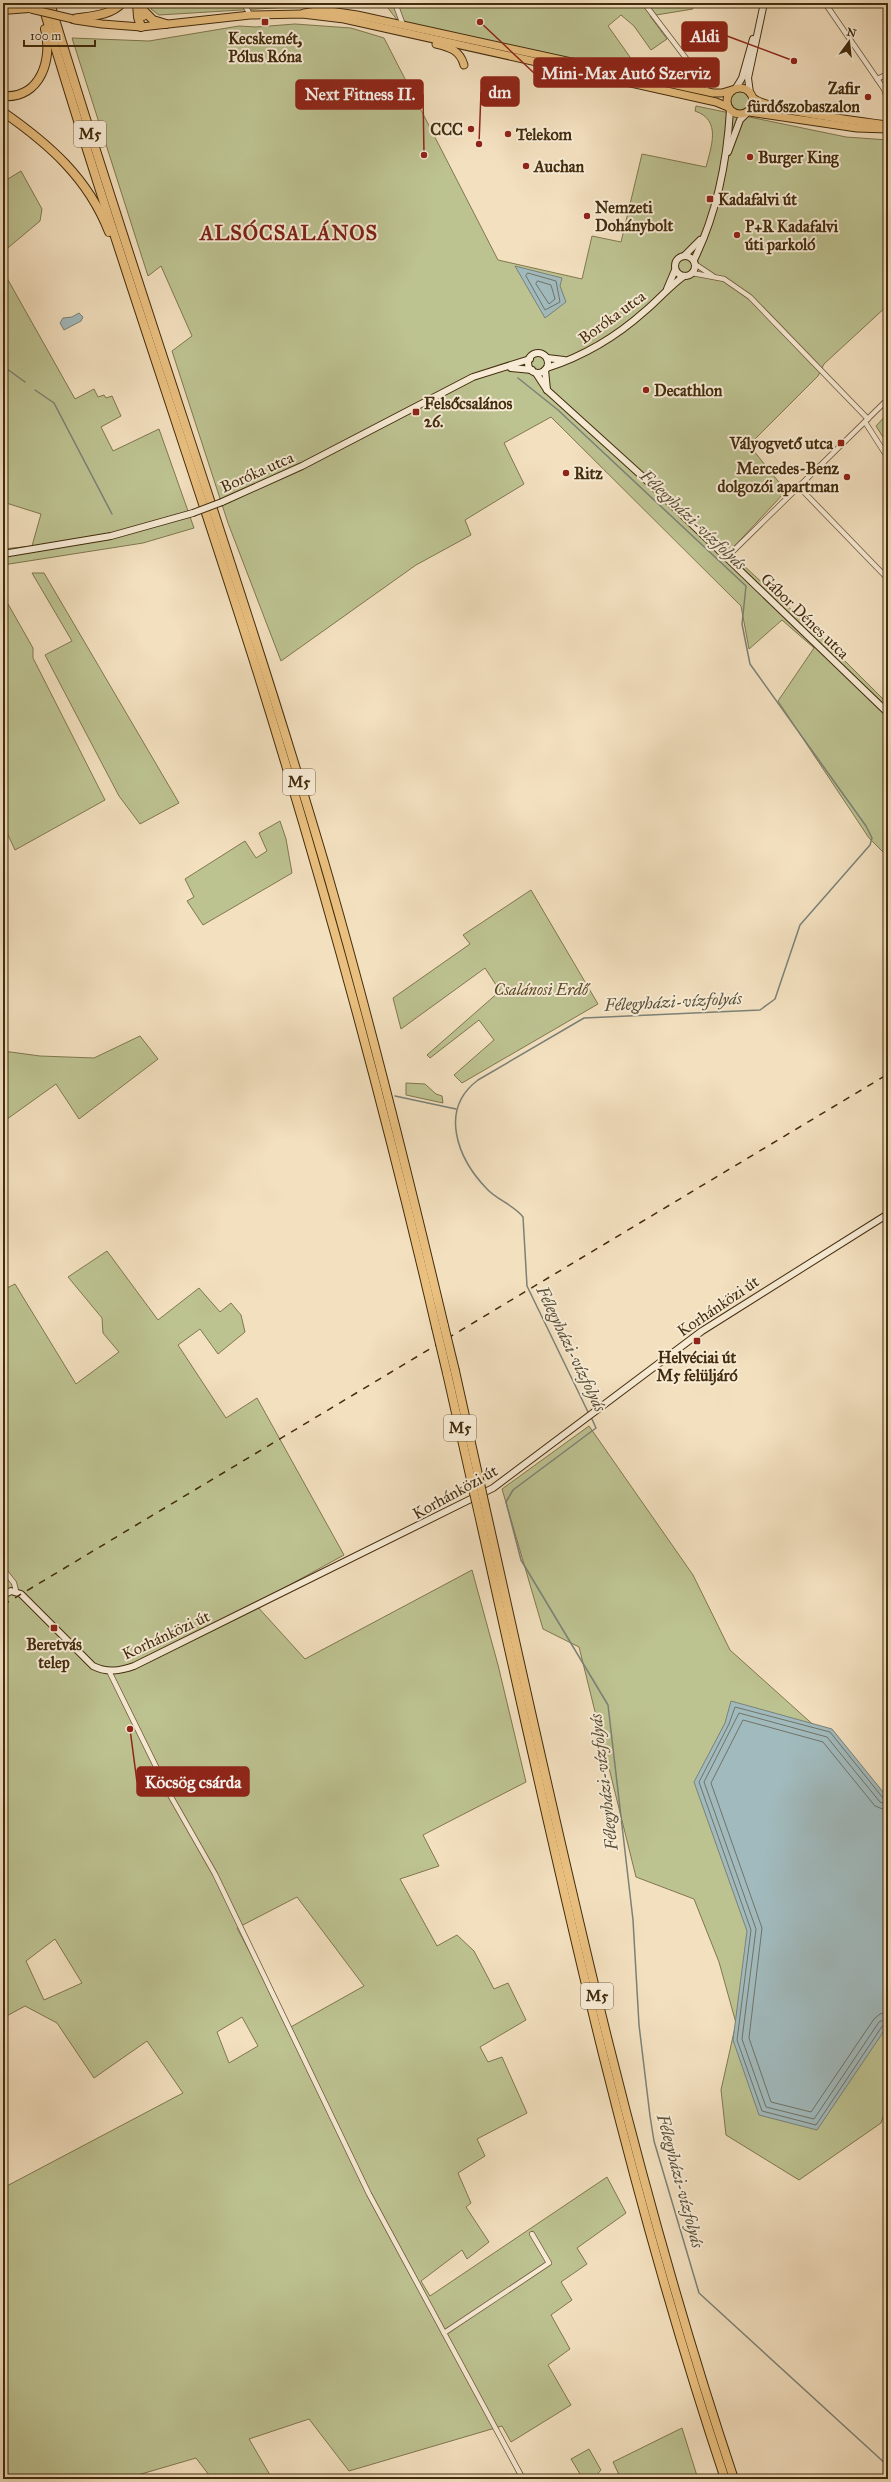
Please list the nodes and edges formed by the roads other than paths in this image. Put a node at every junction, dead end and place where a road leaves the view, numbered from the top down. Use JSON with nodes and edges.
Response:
{"nodes":[{"id":1,"x":15,"y":3,"type":"edge"},
{"id":2,"x":38,"y":3,"type":"edge"},
{"id":3,"x":42,"y":3,"type":"edge"},
{"id":4,"x":52,"y":3,"type":"edge"},
{"id":5,"x":122,"y":3,"type":"edge"},
{"id":6,"x":137,"y":3,"type":"edge"},
{"id":7,"x":244,"y":3,"type":"edge"},
{"id":8,"x":395,"y":3,"type":"edge"},
{"id":9,"x":644,"y":3,"type":"edge"},
{"id":10,"x":764,"y":3,"type":"edge"},
{"id":11,"x":825,"y":3,"type":"edge"},
{"id":12,"x":144,"y":7,"type":"edge"},
{"id":13,"x":30,"y":8,"type":"junction"},
{"id":14,"x":3,"y":10,"type":"edge"},
{"id":15,"x":302,"y":14,"type":"junction"},
{"id":16,"x":250,"y":15,"type":"junction"},
{"id":17,"x":73,"y":19,"type":"junction"},
{"id":18,"x":166,"y":24,"type":"junction"},
{"id":19,"x":403,"y":25,"type":"junction"},
{"id":20,"x":141,"y":27,"type":"junction"},
{"id":21,"x":406,"y":33,"type":"junction"},
{"id":22,"x":424,"y":37,"type":"junction"},
{"id":23,"x":464,"y":65,"type":"dead end"},
{"id":24,"x":888,"y":74,"type":"edge"},
{"id":25,"x":877,"y":79,"type":"junction"},
{"id":26,"x":707,"y":86,"type":"dead end"},
{"id":27,"x":734,"y":89,"type":"junction"},
{"id":28,"x":752,"y":95,"type":"junction"},
{"id":29,"x":3,"y":96,"type":"edge"},
{"id":30,"x":729,"y":108,"type":"junction"},
{"id":31,"x":3,"y":112,"type":"edge"},
{"id":32,"x":748,"y":112,"type":"junction"},
{"id":33,"x":888,"y":126,"type":"edge"},
{"id":34,"x":727,"y":155,"type":"junction"},
{"id":35,"x":703,"y":235,"type":"junction"},
{"id":36,"x":684,"y":256,"type":"junction"},
{"id":37,"x":694,"y":262,"type":"junction"},
{"id":38,"x":675,"y":270,"type":"junction"},
{"id":39,"x":692,"y":273,"type":"junction"},
{"id":40,"x":684,"y":276,"type":"junction"},
{"id":41,"x":714,"y":277,"type":"junction"},
{"id":42,"x":129,"y":281,"type":"junction"},
{"id":43,"x":664,"y":294,"type":"junction"},
{"id":44,"x":546,"y":358,"type":"junction"},
{"id":45,"x":530,"y":359,"type":"junction"},
{"id":46,"x":574,"y":359,"type":"junction"},
{"id":47,"x":506,"y":368,"type":"junction"},
{"id":48,"x":546,"y":369,"type":"junction"},
{"id":49,"x":534,"y":371,"type":"junction"},
{"id":50,"x":547,"y":390,"type":"junction"},
{"id":51,"x":888,"y":399,"type":"edge"},
{"id":52,"x":867,"y":421,"type":"junction"},
{"id":53,"x":888,"y":458,"type":"edge"},
{"id":54,"x":799,"y":487,"type":"junction"},
{"id":55,"x":3,"y":554,"type":"edge"},
{"id":56,"x":726,"y":558,"type":"junction"},
{"id":57,"x":888,"y":579,"type":"edge"},
{"id":58,"x":888,"y":712,"type":"edge"},
{"id":59,"x":888,"y":1214,"type":"edge"},
{"id":60,"x":440,"y":1326,"type":"junction"},
{"id":61,"x":482,"y":1508,"type":"junction"},
{"id":62,"x":3,"y":1569,"type":"edge"},
{"id":63,"x":16,"y":1591,"type":"junction"},
{"id":64,"x":3,"y":1595,"type":"edge"},
{"id":65,"x":109,"y":1671,"type":"junction"},
{"id":66,"x":532,"y":2234,"type":"dead end"},
{"id":67,"x":444,"y":2333,"type":"junction"},
{"id":68,"x":523,"y":2479,"type":"edge"},
{"id":69,"x":725,"y":2479,"type":"edge"},
{"id":70,"x":734,"y":2479,"type":"edge"}],
"edges":[{"from":1,"to":13,"type":"main road"},
{"from":2,"to":29,"type":"highway"},
{"from":3,"to":42,"type":"highway","number":"M5"},
{"from":4,"to":60,"type":"highway","number":"M5"},
{"from":5,"to":17,"type":"highway"},
{"from":6,"to":20,"type":"highway"},
{"from":7,"to":16,"type":"street"},
{"from":8,"to":19,"type":"street"},
{"from":9,"to":26,"type":"street"},
{"from":10,"to":27,"type":"street"},
{"from":10,"to":28,"type":"street"},
{"from":11,"to":25,"type":"street"},
{"from":12,"to":18,"type":"highway"},
{"from":12,"to":20,"type":"highway"},
{"from":13,"to":14,"type":"highway"},
{"from":13,"to":17,"type":"main road","bridge":true},
{"from":15,"to":16,"type":"main road"},
{"from":15,"to":19,"type":"main road"},
{"from":15,"to":21,"type":"main road"},
{"from":16,"to":18,"type":"main road"},
{"from":17,"to":20,"type":"main road"},
{"from":18,"to":20,"type":"main road"},
{"from":19,"to":22,"type":"main road"},
{"from":19,"to":27,"type":"main road"},
{"from":21,"to":22,"type":"main road"},
{"from":21,"to":23,"type":"main road"},
{"from":22,"to":30,"type":"main road"},
{"from":24,"to":25,"type":"street"},
{"from":25,"to":33,"type":"street"},
{"from":27,"to":28,"type":"main road"},
{"from":27,"to":30,"type":"main road"},
{"from":28,"to":32,"type":"main road"},
{"from":28,"to":33,"type":"main road"},
{"from":30,"to":32,"type":"main road"},
{"from":30,"to":34,"type":"street"},
{"from":31,"to":42,"type":"highway"},
{"from":32,"to":33,"type":"main road"},
{"from":32,"to":34,"type":"street"},
{"from":34,"to":35,"type":"street"},
{"from":35,"to":36,"type":"street"},
{"from":35,"to":37,"type":"street"},
{"from":36,"to":37,"type":"street"},
{"from":36,"to":38,"type":"street"},
{"from":37,"to":39,"type":"street"},
{"from":37,"to":41,"type":"street"},
{"from":38,"to":40,"type":"street"},
{"from":38,"to":43,"type":"street","name":"Boróka utca"},
{"from":39,"to":40,"type":"street"},
{"from":39,"to":41,"type":"street"},
{"from":40,"to":43,"type":"street","name":"Boróka utca"},
{"from":41,"to":52,"type":"street"},
{"from":42,"to":60,"type":"highway","number":"M5"},
{"from":43,"to":46,"type":"street","name":"Boróka utca"},
{"from":44,"to":45,"type":"street"},
{"from":44,"to":46,"type":"street","name":"Boróka utca"},
{"from":44,"to":48,"type":"street"},
{"from":45,"to":47,"type":"street","name":"Boróka utca"},
{"from":45,"to":49,"type":"street"},
{"from":46,"to":48,"type":"street","name":"Boróka utca"},
{"from":47,"to":49,"type":"street","name":"Boróka utca"},
{"from":47,"to":55,"type":"street","name":"Boróka utca","bridge":true},
{"from":48,"to":49,"type":"street"},
{"from":48,"to":50,"type":"street"},
{"from":49,"to":50,"type":"street","name":"Gábor Dénes utca"},
{"from":50,"to":56,"type":"street","name":"Gábor Dénes utca"},
{"from":51,"to":52,"type":"street"},
{"from":52,"to":53,"type":"street"},
{"from":52,"to":54,"type":"street"},
{"from":54,"to":56,"type":"street"},
{"from":54,"to":57,"type":"street"},
{"from":56,"to":58,"type":"street","name":"Gábor Dénes utca"},
{"from":59,"to":65,"type":"street","name":"Korhánközi út"},
{"from":60,"to":61,"type":"highway","number":"M5","bridge":true},
{"from":61,"to":69,"type":"highway","number":"M5"},
{"from":61,"to":70,"type":"highway","number":"M5"},
{"from":62,"to":63,"type":"street"},
{"from":63,"to":64,"type":"street"},
{"from":63,"to":65,"type":"street","name":"Korhánközi út"},
{"from":65,"to":67,"type":"street"},
{"from":66,"to":67,"type":"street"},
{"from":67,"to":68,"type":"street"}]}
